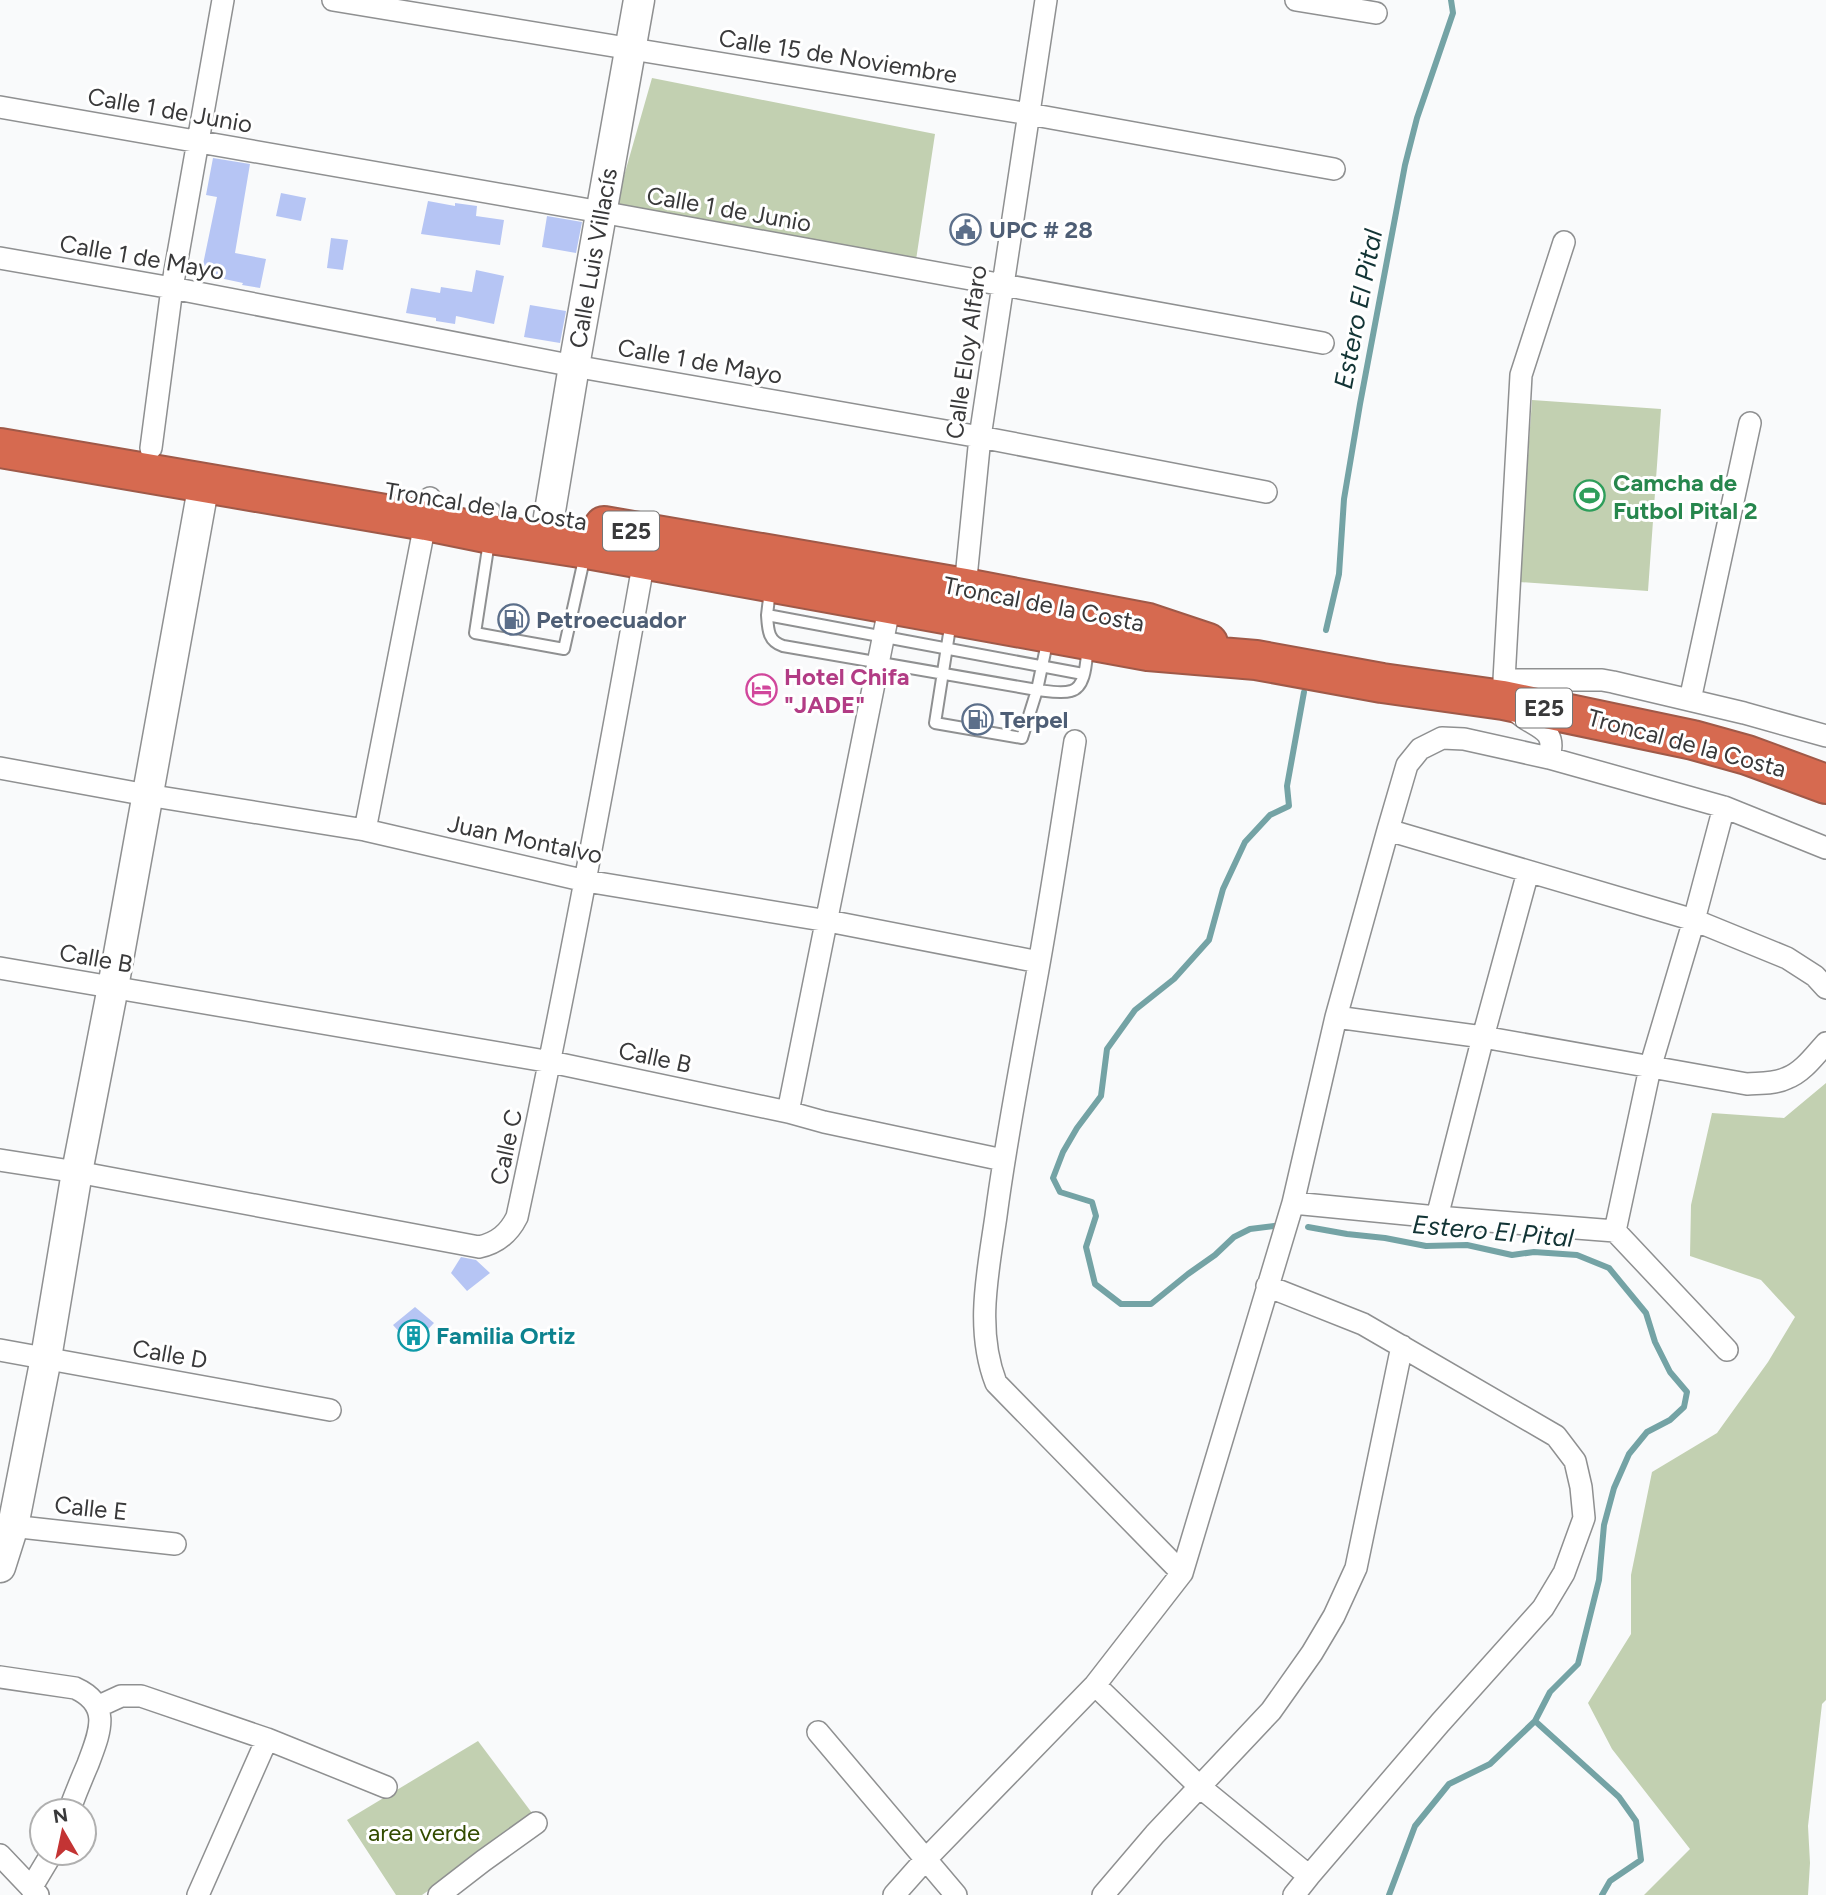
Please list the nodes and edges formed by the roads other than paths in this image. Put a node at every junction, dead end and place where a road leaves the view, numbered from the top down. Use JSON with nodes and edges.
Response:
{"nodes":[{"id":1,"x":223,"y":0,"type":"edge"},
{"id":2,"x":332,"y":0,"type":"edge"},
{"id":3,"x":639,"y":0,"type":"edge"},
{"id":4,"x":1046,"y":0,"type":"edge"},
{"id":5,"x":1296,"y":0,"type":"edge"},
{"id":6,"x":1376,"y":13,"type":"dead end"},
{"id":7,"x":631,"y":48,"type":"junction"},
{"id":8,"x":0,"y":107,"type":"edge"},
{"id":9,"x":1029,"y":114,"type":"junction"},
{"id":10,"x":198,"y":142,"type":"junction"},
{"id":11,"x":1334,"y":169,"type":"dead end"},
{"id":12,"x":601,"y":212,"type":"junction"},
{"id":13,"x":1564,"y":242,"type":"dead end"},
{"id":14,"x":0,"y":258,"type":"edge"},
{"id":15,"x":1003,"y":284,"type":"junction"},
{"id":16,"x":172,"y":288,"type":"junction"},
{"id":17,"x":1323,"y":343,"type":"dead end"},
{"id":18,"x":574,"y":366,"type":"junction"},
{"id":19,"x":0,"y":423,"type":"edge"},
{"id":20,"x":1750,"y":423,"type":"dead end"},
{"id":21,"x":980,"y":437,"type":"junction"},
{"id":22,"x":0,"y":448,"type":"edge"},
{"id":23,"x":151,"y":448,"type":"junction"},
{"id":24,"x":204,"y":483,"type":"junction"},
{"id":25,"x":1266,"y":492,"type":"dead end"},
{"id":26,"x":428,"y":509,"type":"junction"},
{"id":27,"x":550,"y":517,"type":"junction"},
{"id":28,"x":492,"y":521,"type":"junction"},
{"id":29,"x":587,"y":549,"type":"junction"},
{"id":30,"x":644,"y":560,"type":"junction"},
{"id":31,"x":769,"y":600,"type":"junction"},
{"id":32,"x":954,"y":617,"type":"junction"},
{"id":33,"x":887,"y":621,"type":"junction"},
{"id":34,"x":1045,"y":651,"type":"junction"},
{"id":35,"x":1086,"y":658,"type":"junction"},
{"id":36,"x":1256,"y":660,"type":"junction"},
{"id":37,"x":879,"y":664,"type":"junction"},
{"id":38,"x":942,"y":675,"type":"junction"},
{"id":39,"x":1037,"y":690,"type":"junction"},
{"id":40,"x":1503,"y":690,"type":"junction"},
{"id":41,"x":1690,"y":700,"type":"junction"},
{"id":42,"x":1826,"y":736,"type":"edge"},
{"id":43,"x":1075,"y":741,"type":"dead end"},
{"id":44,"x":1549,"y":758,"type":"junction"},
{"id":45,"x":0,"y":768,"type":"edge"},
{"id":46,"x":1826,"y":784,"type":"edge"},
{"id":47,"x":147,"y":795,"type":"junction"},
{"id":48,"x":1724,"y":807,"type":"junction"},
{"id":49,"x":365,"y":830,"type":"junction"},
{"id":50,"x":1388,"y":830,"type":"junction"},
{"id":51,"x":1826,"y":848,"type":"edge"},
{"id":52,"x":1528,"y":872,"type":"junction"},
{"id":53,"x":586,"y":881,"type":"junction"},
{"id":54,"x":1694,"y":920,"type":"junction"},
{"id":55,"x":828,"y":922,"type":"junction"},
{"id":56,"x":1039,"y":962,"type":"junction"},
{"id":57,"x":0,"y":968,"type":"edge"},
{"id":58,"x":113,"y":987,"type":"junction"},
{"id":59,"x":1826,"y":988,"type":"edge"},
{"id":60,"x":1336,"y":1017,"type":"junction"},
{"id":61,"x":1483,"y":1037,"type":"junction"},
{"id":62,"x":1826,"y":1043,"type":"edge"},
{"id":63,"x":551,"y":1062,"type":"junction"},
{"id":64,"x":1650,"y":1068,"type":"junction"},
{"id":65,"x":788,"y":1112,"type":"junction"},
{"id":66,"x":0,"y":1160,"type":"edge"},
{"id":67,"x":1003,"y":1160,"type":"junction"},
{"id":68,"x":77,"y":1172,"type":"junction"},
{"id":69,"x":1293,"y":1203,"type":"junction"},
{"id":70,"x":1437,"y":1217,"type":"junction"},
{"id":71,"x":1615,"y":1231,"type":"junction"},
{"id":72,"x":1267,"y":1286,"type":"junction"},
{"id":73,"x":1402,"y":1346,"type":"junction"},
{"id":74,"x":0,"y":1350,"type":"edge"},
{"id":75,"x":1727,"y":1350,"type":"dead end"},
{"id":76,"x":46,"y":1358,"type":"junction"},
{"id":77,"x":330,"y":1410,"type":"dead end"},
{"id":78,"x":6,"y":1525,"type":"edge"},
{"id":79,"x":175,"y":1544,"type":"dead end"},
{"id":80,"x":0,"y":1567,"type":"edge"},
{"id":81,"x":1182,"y":1573,"type":"junction"},
{"id":82,"x":0,"y":1677,"type":"edge"},
{"id":83,"x":1095,"y":1685,"type":"junction"},
{"id":84,"x":97,"y":1707,"type":"junction"},
{"id":85,"x":817,"y":1732,"type":"dead end"},
{"id":86,"x":267,"y":1739,"type":"junction"},
{"id":87,"x":386,"y":1787,"type":"dead end"},
{"id":88,"x":1200,"y":1787,"type":"junction"},
{"id":89,"x":74,"y":1797,"type":"edge"},
{"id":90,"x":536,"y":1823,"type":"dead end"},
{"id":91,"x":0,"y":1855,"type":"edge"},
{"id":92,"x":925,"y":1860,"type":"junction"},
{"id":93,"x":46,"y":1867,"type":"edge"},
{"id":94,"x":1309,"y":1876,"type":"junction"},
{"id":95,"x":34,"y":1892,"type":"edge"},
{"id":96,"x":198,"y":1895,"type":"edge"},
{"id":97,"x":439,"y":1895,"type":"edge"},
{"id":98,"x":894,"y":1895,"type":"edge"},
{"id":99,"x":956,"y":1895,"type":"edge"},
{"id":100,"x":1103,"y":1895,"type":"edge"},
{"id":101,"x":1294,"y":1895,"type":"edge"}],
"edges":[{"from":1,"to":10,"type":"street"},
{"from":2,"to":7,"type":"street","name":"Calle 15 de Noviembre"},
{"from":3,"to":7,"type":"street","name":"Calle Luis Villacís"},
{"from":4,"to":9,"type":"street","name":"Calle Eloy Alfaro"},
{"from":5,"to":6,"type":"street"},
{"from":7,"to":9,"type":"street","name":"Calle 15 de Noviembre"},
{"from":7,"to":12,"type":"street","name":"Calle Luis Villacís"},
{"from":8,"to":10,"type":"street","name":"Calle 1 de Junio"},
{"from":9,"to":11,"type":"street","name":"Calle 15 de Noviembre"},
{"from":9,"to":15,"type":"street","name":"Calle Eloy Alfaro"},
{"from":10,"to":12,"type":"street","name":"Calle 1 de Junio"},
{"from":10,"to":16,"type":"street"},
{"from":12,"to":15,"type":"street","name":"Calle 1 de Junio"},
{"from":12,"to":18,"type":"street","name":"Calle Luis Villacís"},
{"from":13,"to":40,"type":"street"},
{"from":14,"to":16,"type":"street","name":"Calle 1 de Mayo"},
{"from":15,"to":17,"type":"street","name":"Calle 1 de Junio"},
{"from":15,"to":21,"type":"street","name":"Calle Eloy Alfaro"},
{"from":16,"to":18,"type":"street","name":"Calle 1 de Mayo"},
{"from":16,"to":23,"type":"street"},
{"from":18,"to":21,"type":"street","name":"Calle 1 de Mayo"},
{"from":18,"to":27,"type":"street","name":"Calle Luis Villacís"},
{"from":19,"to":23,"type":"highway","name":"Troncal de la Costa","number":"E25"},
{"from":20,"to":41,"type":"street"},
{"from":21,"to":25,"type":"street","name":"Calle 1 de Mayo"},
{"from":21,"to":32,"type":"street","name":"Calle Eloy Alfaro"},
{"from":22,"to":24,"type":"highway","name":"Troncal de la Costa","number":"E25"},
{"from":23,"to":26,"type":"highway","name":"Troncal de la Costa","number":"E25"},
{"from":24,"to":26,"type":"highway","name":"Troncal de la Costa","number":"E25"},
{"from":24,"to":47,"type":"street"},
{"from":26,"to":28,"type":"highway","name":"Troncal de la Costa","number":"E25"},
{"from":26,"to":49,"type":"street"},
{"from":27,"to":28,"type":"highway","name":"Troncal de la Costa","number":"E25"},
{"from":27,"to":32,"type":"highway","name":"Troncal de la Costa","number":"E25"},
{"from":28,"to":29,"type":"highway","name":"Troncal de la Costa","number":"E25"},
{"from":28,"to":29,"type":"lane"},
{"from":29,"to":30,"type":"highway","name":"Troncal de la Costa","number":"E25"},
{"from":30,"to":31,"type":"highway","name":"Troncal de la Costa","number":"E25"},
{"from":30,"to":53,"type":"street","name":"Calle C"},
{"from":31,"to":33,"type":"highway","name":"Troncal de la Costa","number":"E25"},
{"from":31,"to":37,"type":"lane"},
{"from":32,"to":33,"type":"highway","name":"Troncal de la Costa","number":"E25"},
{"from":32,"to":34,"type":"highway","name":"Troncal de la Costa","number":"E25"},
{"from":32,"to":36,"type":"highway","name":"Troncal de la Costa","number":"E25"},
{"from":32,"to":38,"type":"lane"},
{"from":33,"to":37,"type":"street"},
{"from":34,"to":35,"type":"highway","name":"Troncal de la Costa","number":"E25"},
{"from":34,"to":39,"type":"lane"},
{"from":35,"to":36,"type":"highway","name":"Troncal de la Costa","number":"E25"},
{"from":35,"to":39,"type":"lane"},
{"from":36,"to":40,"type":"highway","name":"Troncal de la Costa","number":"E25"},
{"from":37,"to":38,"type":"lane"},
{"from":37,"to":55,"type":"street"},
{"from":38,"to":39,"type":"lane"},
{"from":38,"to":39,"type":"lane"},
{"from":40,"to":41,"type":"street"},
{"from":40,"to":44,"type":"street"},
{"from":40,"to":46,"type":"highway","name":"Troncal de la Costa","number":"E25"},
{"from":41,"to":42,"type":"street"},
{"from":43,"to":56,"type":"street"},
{"from":44,"to":48,"type":"street"},
{"from":44,"to":50,"type":"street"},
{"from":45,"to":47,"type":"street","name":"Juan Montalvo"},
{"from":47,"to":49,"type":"street","name":"Juan Montalvo"},
{"from":47,"to":58,"type":"street"},
{"from":48,"to":51,"type":"street"},
{"from":48,"to":54,"type":"street"},
{"from":49,"to":53,"type":"street","name":"Juan Montalvo"},
{"from":50,"to":52,"type":"street"},
{"from":50,"to":60,"type":"street"},
{"from":52,"to":54,"type":"street"},
{"from":52,"to":61,"type":"street"},
{"from":53,"to":55,"type":"street","name":"Juan Montalvo"},
{"from":53,"to":63,"type":"street","name":"Calle C"},
{"from":54,"to":59,"type":"street"},
{"from":54,"to":64,"type":"street"},
{"from":55,"to":56,"type":"street","name":"Juan Montalvo"},
{"from":55,"to":65,"type":"street"},
{"from":56,"to":67,"type":"street"},
{"from":57,"to":58,"type":"street","name":"Calle B"},
{"from":58,"to":63,"type":"street","name":"Calle B"},
{"from":58,"to":68,"type":"street"},
{"from":60,"to":61,"type":"street"},
{"from":60,"to":69,"type":"street"},
{"from":61,"to":64,"type":"street"},
{"from":61,"to":70,"type":"street"},
{"from":62,"to":64,"type":"street"},
{"from":63,"to":65,"type":"street","name":"Calle B"},
{"from":63,"to":68,"type":"street","name":"Calle C"},
{"from":64,"to":71,"type":"street"},
{"from":65,"to":67,"type":"street","name":"Calle B"},
{"from":66,"to":68,"type":"street","name":"Calle C"},
{"from":67,"to":81,"type":"street"},
{"from":68,"to":76,"type":"street"},
{"from":69,"to":70,"type":"street"},
{"from":69,"to":72,"type":"street"},
{"from":70,"to":71,"type":"street"},
{"from":71,"to":75,"type":"street"},
{"from":72,"to":73,"type":"street"},
{"from":72,"to":81,"type":"street"},
{"from":73,"to":88,"type":"street"},
{"from":73,"to":94,"type":"street"},
{"from":74,"to":76,"type":"street","name":"Calle D"},
{"from":76,"to":77,"type":"street","name":"Calle D"},
{"from":76,"to":78,"type":"street"},
{"from":78,"to":79,"type":"street","name":"Calle E"},
{"from":78,"to":80,"type":"street"},
{"from":81,"to":83,"type":"street"},
{"from":82,"to":84,"type":"street"},
{"from":83,"to":88,"type":"street"},
{"from":83,"to":92,"type":"street"},
{"from":84,"to":86,"type":"street"},
{"from":84,"to":89,"type":"street"},
{"from":85,"to":92,"type":"street"},
{"from":86,"to":87,"type":"street"},
{"from":86,"to":96,"type":"street"},
{"from":88,"to":94,"type":"street"},
{"from":88,"to":100,"type":"street"},
{"from":90,"to":97,"type":"street"},
{"from":91,"to":95,"type":"street"},
{"from":92,"to":98,"type":"street"},
{"from":92,"to":99,"type":"street"},
{"from":93,"to":95,"type":"street"},
{"from":94,"to":101,"type":"street"}]}
